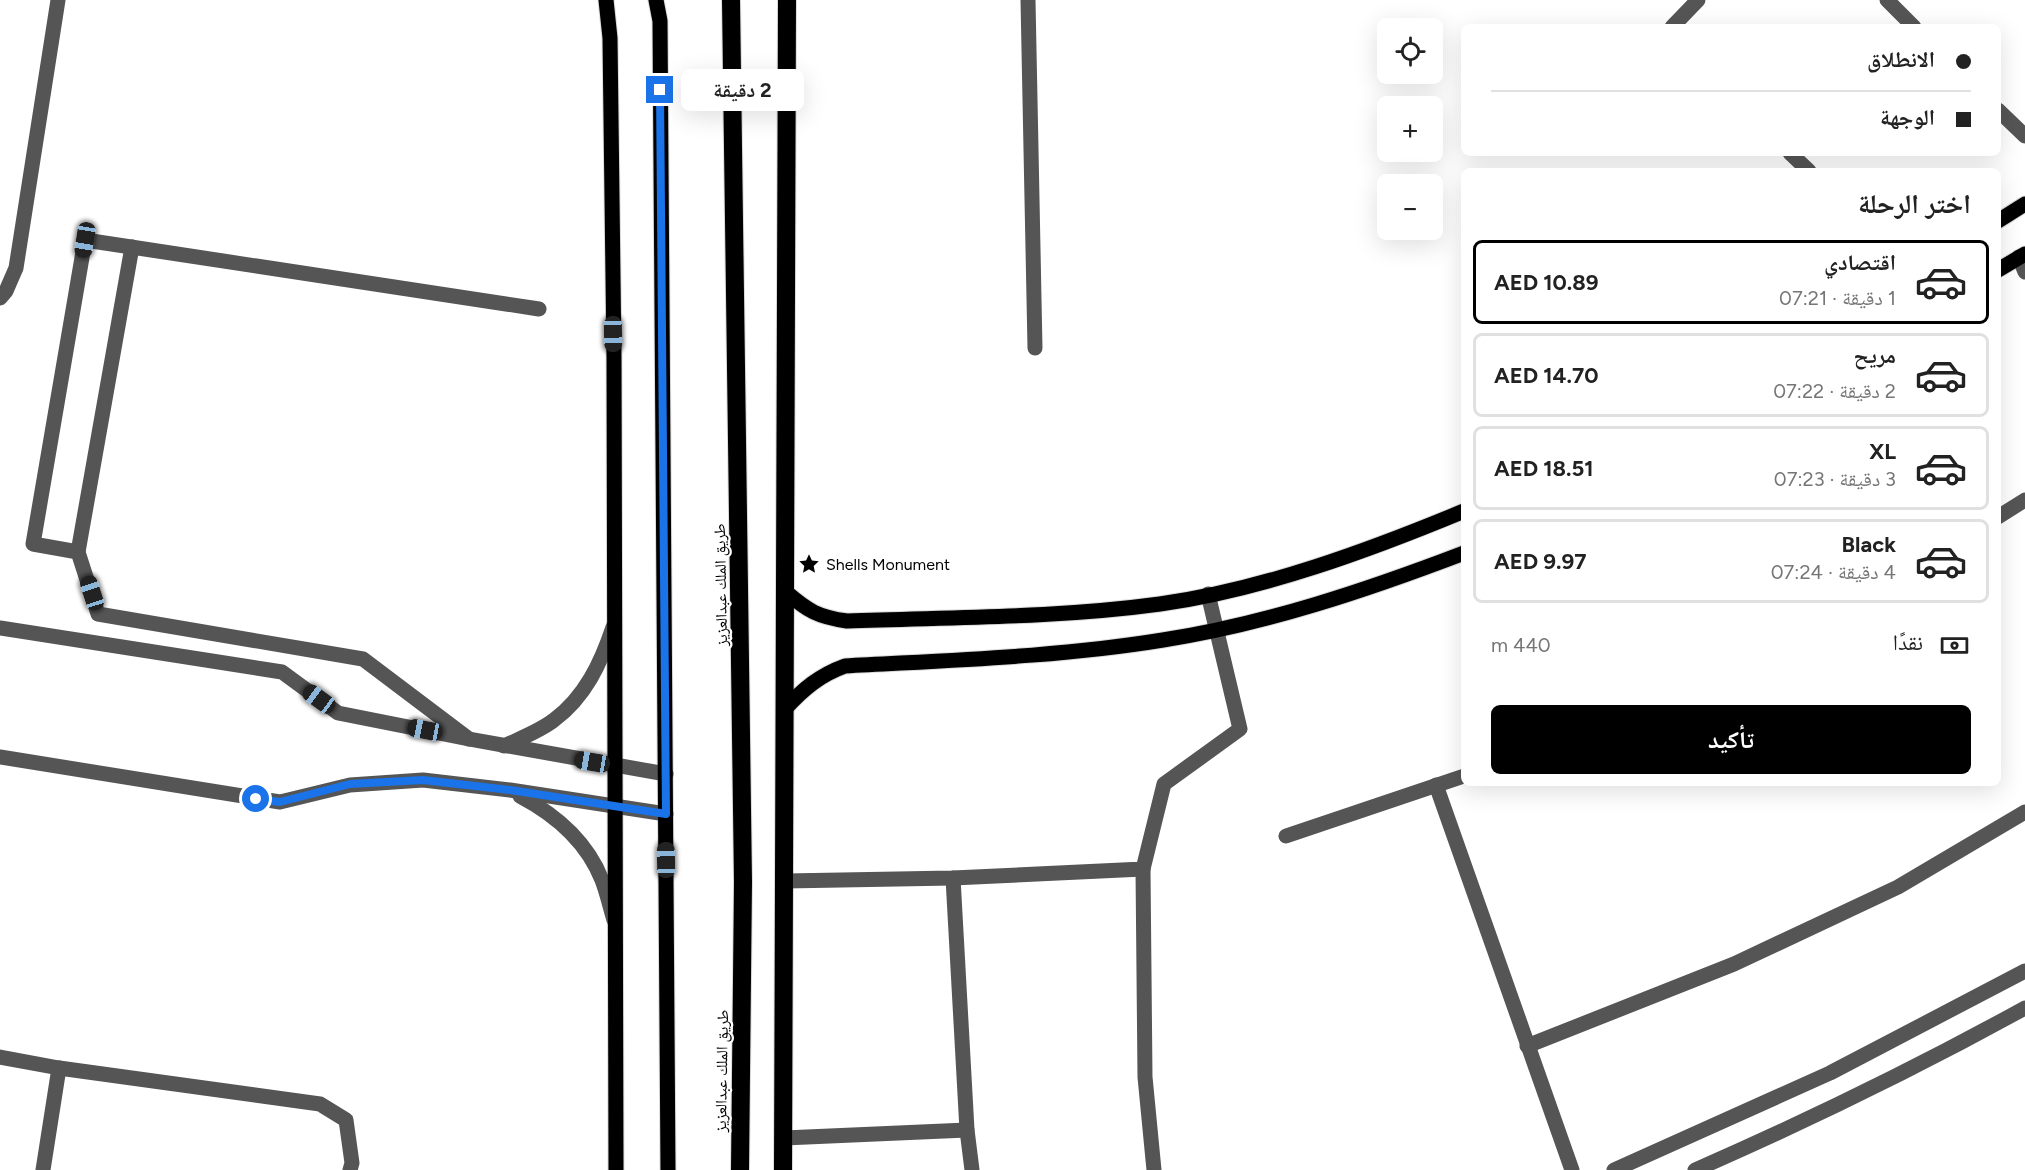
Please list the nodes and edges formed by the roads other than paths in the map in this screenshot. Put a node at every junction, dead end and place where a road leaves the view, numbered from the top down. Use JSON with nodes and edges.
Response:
{"nodes":[{"id":1,"x":58,"y":0,"type":"edge"},
{"id":2,"x":606,"y":0,"type":"edge"},
{"id":3,"x":656,"y":0,"type":"edge"},
{"id":4,"x":731,"y":0,"type":"edge"},
{"id":5,"x":788,"y":0,"type":"edge"},
{"id":6,"x":1029,"y":0,"type":"edge"},
{"id":7,"x":1698,"y":0,"type":"edge"},
{"id":8,"x":1887,"y":0,"type":"edge"},
{"id":9,"x":1674,"y":24,"type":"edge"},
{"id":10,"x":1911,"y":24,"type":"edge"},
{"id":11,"x":2001,"y":113,"type":"edge"},
{"id":12,"x":2025,"y":136,"type":"edge"},
{"id":13,"x":1793,"y":156,"type":"edge"},
{"id":14,"x":1806,"y":168,"type":"edge"},
{"id":15,"x":2025,"y":204,"type":"edge"},
{"id":16,"x":2001,"y":219,"type":"edge"},
{"id":17,"x":132,"y":247,"type":"junction"},
{"id":18,"x":2022,"y":256,"type":"edge"},
{"id":19,"x":2001,"y":268,"type":"edge"},
{"id":20,"x":2025,"y":272,"type":"edge"},
{"id":21,"x":0,"y":298,"type":"edge"},
{"id":22,"x":539,"y":309,"type":"dead end"},
{"id":23,"x":1035,"y":348,"type":"dead end"},
{"id":24,"x":2025,"y":500,"type":"edge"},
{"id":25,"x":1461,"y":512,"type":"edge"},
{"id":26,"x":2001,"y":515,"type":"edge"},
{"id":27,"x":78,"y":552,"type":"junction"},
{"id":28,"x":1461,"y":554,"type":"edge"},
{"id":29,"x":786,"y":592,"type":"junction"},
{"id":30,"x":1208,"y":594,"type":"junction"},
{"id":31,"x":614,"y":624,"type":"junction"},
{"id":32,"x":0,"y":628,"type":"edge"},
{"id":33,"x":1216,"y":630,"type":"junction"},
{"id":34,"x":785,"y":710,"type":"junction"},
{"id":35,"x":469,"y":739,"type":"junction"},
{"id":36,"x":504,"y":746,"type":"junction"},
{"id":37,"x":0,"y":758,"type":"edge"},
{"id":38,"x":614,"y":766,"type":"junction"},
{"id":39,"x":666,"y":774,"type":"junction"},
{"id":40,"x":1461,"y":777,"type":"edge"},
{"id":41,"x":1436,"y":785,"type":"junction"},
{"id":42,"x":510,"y":790,"type":"junction"},
{"id":43,"x":614,"y":805,"type":"junction"},
{"id":44,"x":2025,"y":812,"type":"edge"},
{"id":45,"x":666,"y":814,"type":"junction"},
{"id":46,"x":1286,"y":836,"type":"dead end"},
{"id":47,"x":1143,"y":869,"type":"junction"},
{"id":48,"x":953,"y":878,"type":"junction"},
{"id":49,"x":784,"y":881,"type":"junction"},
{"id":50,"x":615,"y":922,"type":"junction"},
{"id":51,"x":2025,"y":971,"type":"edge"},
{"id":52,"x":2025,"y":1008,"type":"edge"},
{"id":53,"x":1527,"y":1046,"type":"junction"},
{"id":54,"x":0,"y":1057,"type":"edge"},
{"id":55,"x":58,"y":1068,"type":"junction"},
{"id":56,"x":968,"y":1130,"type":"junction"},
{"id":57,"x":784,"y":1138,"type":"junction"},
{"id":58,"x":43,"y":1170,"type":"edge"},
{"id":59,"x":350,"y":1170,"type":"edge"},
{"id":60,"x":616,"y":1170,"type":"edge"},
{"id":61,"x":668,"y":1170,"type":"edge"},
{"id":62,"x":740,"y":1170,"type":"edge"},
{"id":63,"x":783,"y":1170,"type":"edge"},
{"id":64,"x":972,"y":1170,"type":"edge"},
{"id":65,"x":1155,"y":1170,"type":"edge"},
{"id":66,"x":1572,"y":1170,"type":"edge"},
{"id":67,"x":1614,"y":1170,"type":"edge"},
{"id":68,"x":1695,"y":1170,"type":"edge"}],
"edges":[{"from":1,"to":21,"type":"street"},
{"from":2,"to":31,"type":"main road"},
{"from":3,"to":39,"type":"main road"},
{"from":4,"to":62,"type":"highway","name":"طريق الملك عبدالعزيز"},
{"from":5,"to":29,"type":"highway"},
{"from":6,"to":23,"type":"street"},
{"from":7,"to":9,"type":"street"},
{"from":8,"to":10,"type":"street"},
{"from":11,"to":12,"type":"street"},
{"from":13,"to":14,"type":"street"},
{"from":15,"to":16,"type":"main road"},
{"from":17,"to":22,"type":"street"},
{"from":17,"to":27,"type":"street"},
{"from":17,"to":27,"type":"street"},
{"from":18,"to":19,"type":"main road"},
{"from":18,"to":20,"type":"street"},
{"from":24,"to":26,"type":"street"},
{"from":25,"to":30,"type":"main road"},
{"from":27,"to":35,"type":"street"},
{"from":28,"to":33,"type":"main road"},
{"from":29,"to":30,"type":"main road"},
{"from":29,"to":34,"type":"highway"},
{"from":30,"to":33,"type":"street"},
{"from":31,"to":36,"type":"street"},
{"from":31,"to":38,"type":"main road"},
{"from":32,"to":35,"type":"street"},
{"from":33,"to":34,"type":"main road"},
{"from":33,"to":47,"type":"street"},
{"from":34,"to":49,"type":"highway"},
{"from":35,"to":36,"type":"street"},
{"from":36,"to":38,"type":"street"},
{"from":37,"to":42,"type":"street"},
{"from":38,"to":39,"type":"street"},
{"from":38,"to":43,"type":"main road"},
{"from":39,"to":45,"type":"main road"},
{"from":40,"to":41,"type":"street"},
{"from":41,"to":46,"type":"street"},
{"from":41,"to":53,"type":"street"},
{"from":42,"to":43,"type":"street"},
{"from":42,"to":50,"type":"street"},
{"from":43,"to":45,"type":"street"},
{"from":43,"to":50,"type":"main road"},
{"from":44,"to":53,"type":"street"},
{"from":45,"to":61,"type":"main road"},
{"from":47,"to":48,"type":"street"},
{"from":47,"to":65,"type":"street"},
{"from":48,"to":49,"type":"street"},
{"from":48,"to":56,"type":"street"},
{"from":49,"to":57,"type":"highway"},
{"from":50,"to":60,"type":"main road"},
{"from":51,"to":67,"type":"street"},
{"from":52,"to":68,"type":"street"},
{"from":53,"to":66,"type":"street"},
{"from":54,"to":55,"type":"street"},
{"from":55,"to":58,"type":"street"},
{"from":55,"to":59,"type":"street"},
{"from":56,"to":57,"type":"street"},
{"from":56,"to":64,"type":"street"},
{"from":57,"to":63,"type":"highway"}]}
